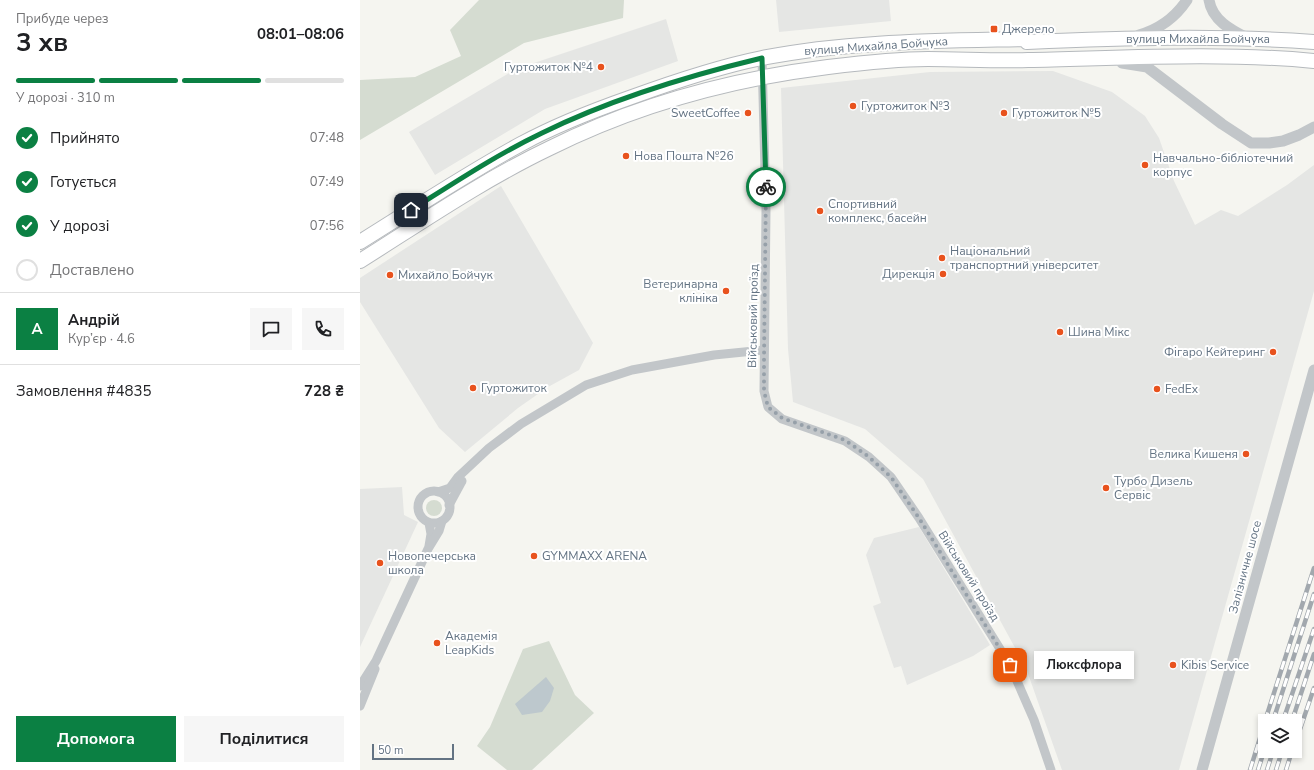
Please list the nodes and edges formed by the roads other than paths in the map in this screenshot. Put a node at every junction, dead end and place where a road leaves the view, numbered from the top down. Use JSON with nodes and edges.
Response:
{"nodes":[{"id":1,"x":1187,"y":0,"type":"edge"},
{"id":2,"x":1209,"y":0,"type":"edge"},
{"id":3,"x":1129,"y":38,"type":"junction"},
{"id":4,"x":1248,"y":38,"type":"junction"},
{"id":5,"x":1314,"y":42,"type":"edge"},
{"id":6,"x":762,"y":58,"type":"junction"},
{"id":7,"x":1082,"y":58,"type":"junction"},
{"id":8,"x":1314,"y":61,"type":"edge"},
{"id":9,"x":763,"y":77,"type":"junction"},
{"id":10,"x":1314,"y":127,"type":"edge"},
{"id":11,"x":360,"y":242,"type":"edge"},
{"id":12,"x":360,"y":261,"type":"edge"},
{"id":13,"x":764,"y":350,"type":"junction"},
{"id":14,"x":1314,"y":370,"type":"edge"},
{"id":15,"x":465,"y":472,"type":"junction"},
{"id":16,"x":438,"y":492,"type":"junction"},
{"id":17,"x":449,"y":505,"type":"junction"},
{"id":18,"x":442,"y":521,"type":"junction"},
{"id":19,"x":429,"y":523,"type":"junction"},
{"id":20,"x":428,"y":549,"type":"junction"},
{"id":21,"x":376,"y":661,"type":"junction"},
{"id":22,"x":360,"y":686,"type":"edge"},
{"id":23,"x":360,"y":706,"type":"edge"},
{"id":24,"x":1051,"y":770,"type":"edge"},
{"id":25,"x":1202,"y":770,"type":"edge"}],
"edges":[{"from":1,"to":3,"type":"street"},
{"from":2,"to":4,"type":"street"},
{"from":3,"to":4,"type":"main road","name":"вулиця Михайла Бойчука"},
{"from":3,"to":6,"type":"main road","name":"вулиця Михайла Бойчука"},
{"from":4,"to":5,"type":"main road","name":"вулиця Михайла Бойчука"},
{"from":6,"to":9,"type":"street","name":"Військовий проїзд"},
{"from":6,"to":11,"type":"main road","name":"вулиця Михайла Бойчука"},
{"from":7,"to":8,"type":"main road","name":"вулиця Михайла Бойчука"},
{"from":7,"to":9,"type":"main road","name":"вулиця Михайла Бойчука"},
{"from":7,"to":10,"type":"street"},
{"from":9,"to":12,"type":"main road","name":"вулиця Михайла Бойчука"},
{"from":9,"to":13,"type":"street","name":"Військовий проїзд"},
{"from":13,"to":15,"type":"street"},
{"from":13,"to":24,"type":"street","name":"Військовий проїзд"},
{"from":14,"to":25,"type":"street","name":"Залізничне шосе"},
{"from":15,"to":16,"type":"street"},
{"from":15,"to":17,"type":"street"},
{"from":16,"to":17,"type":"street"},
{"from":16,"to":19,"type":"street"},
{"from":17,"to":18,"type":"street"},
{"from":18,"to":19,"type":"street"},
{"from":18,"to":20,"type":"street"},
{"from":19,"to":20,"type":"street"},
{"from":20,"to":21,"type":"street"},
{"from":21,"to":22,"type":"street"},
{"from":21,"to":23,"type":"street"}]}
